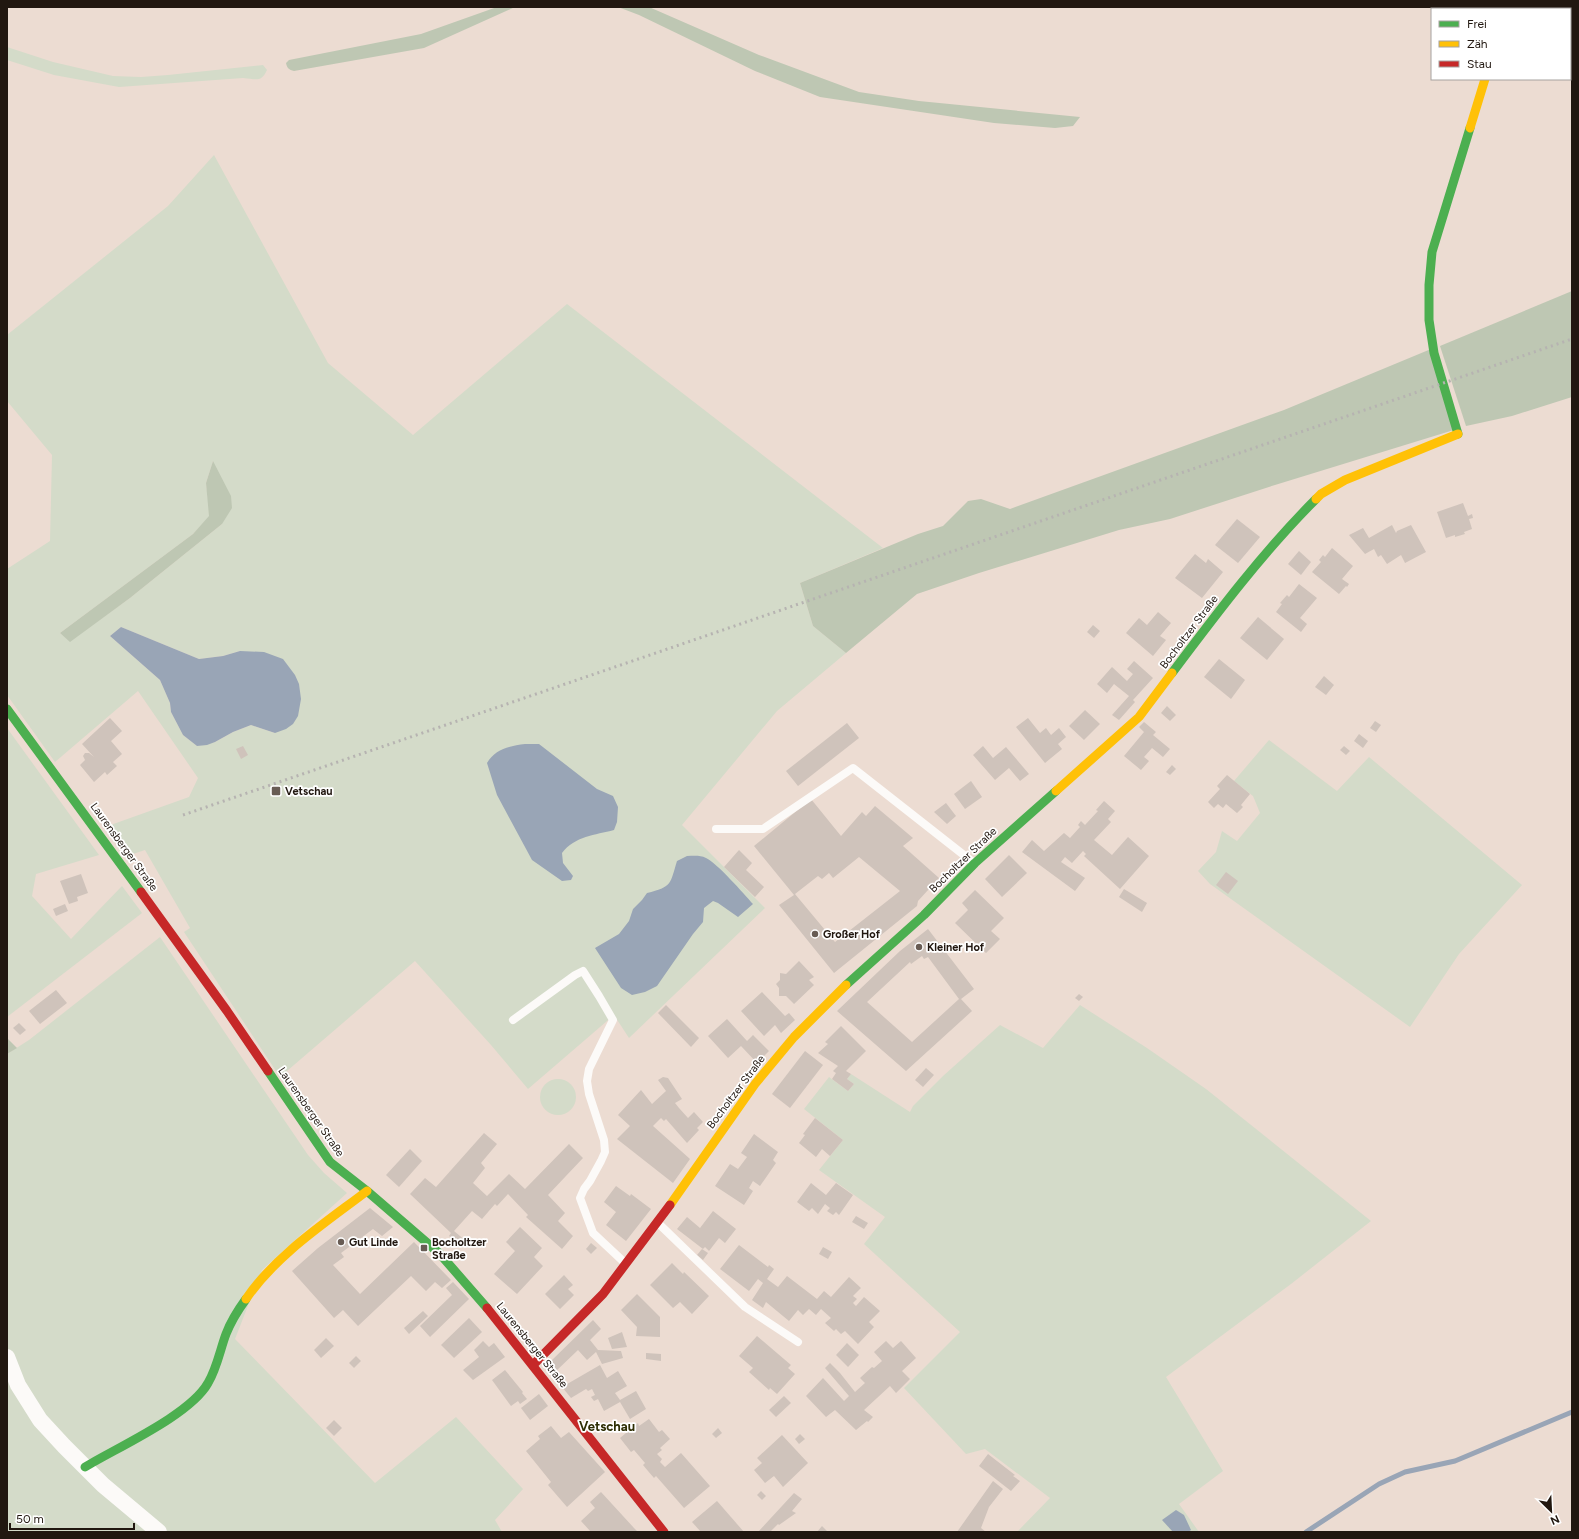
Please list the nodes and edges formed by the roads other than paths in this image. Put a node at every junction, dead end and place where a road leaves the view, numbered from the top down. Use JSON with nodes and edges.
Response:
{"nodes":[{"id":1,"x":1485,"y":80,"type":"edge"},
{"id":2,"x":7,"y":709,"type":"edge"},
{"id":3,"x":716,"y":829,"type":"dead end"},
{"id":4,"x":974,"y":863,"type":"junction"},
{"id":5,"x":513,"y":1020,"type":"dead end"},
{"id":6,"x":366,"y":1191,"type":"junction"},
{"id":7,"x":657,"y":1223,"type":"junction"},
{"id":8,"x":626,"y":1264,"type":"junction"},
{"id":9,"x":798,"y":1342,"type":"dead end"},
{"id":10,"x":7,"y":1357,"type":"edge"},
{"id":11,"x":533,"y":1365,"type":"junction"},
{"id":12,"x":85,"y":1467,"type":"junction"},
{"id":13,"x":159,"y":1532,"type":"edge"},
{"id":14,"x":664,"y":1532,"type":"edge"}],
"edges":[{"from":1,"to":4,"type":"street","name":"Bocholtzer Straße"},
{"from":2,"to":6,"type":"street","name":"Laurensberger Straße"},
{"from":3,"to":4,"type":"lane"},
{"from":4,"to":7,"type":"street","name":"Bocholtzer Straße"},
{"from":5,"to":8,"type":"lane"},
{"from":6,"to":11,"type":"street","name":"Laurensberger Straße"},
{"from":6,"to":12,"type":"street"},
{"from":7,"to":8,"type":"street","name":"Bocholtzer Straße"},
{"from":7,"to":9,"type":"lane"},
{"from":8,"to":11,"type":"street","name":"Bocholtzer Straße"},
{"from":10,"to":12,"type":"street"},
{"from":11,"to":14,"type":"street","name":"Laurensberger Straße"},
{"from":12,"to":13,"type":"street"}]}
